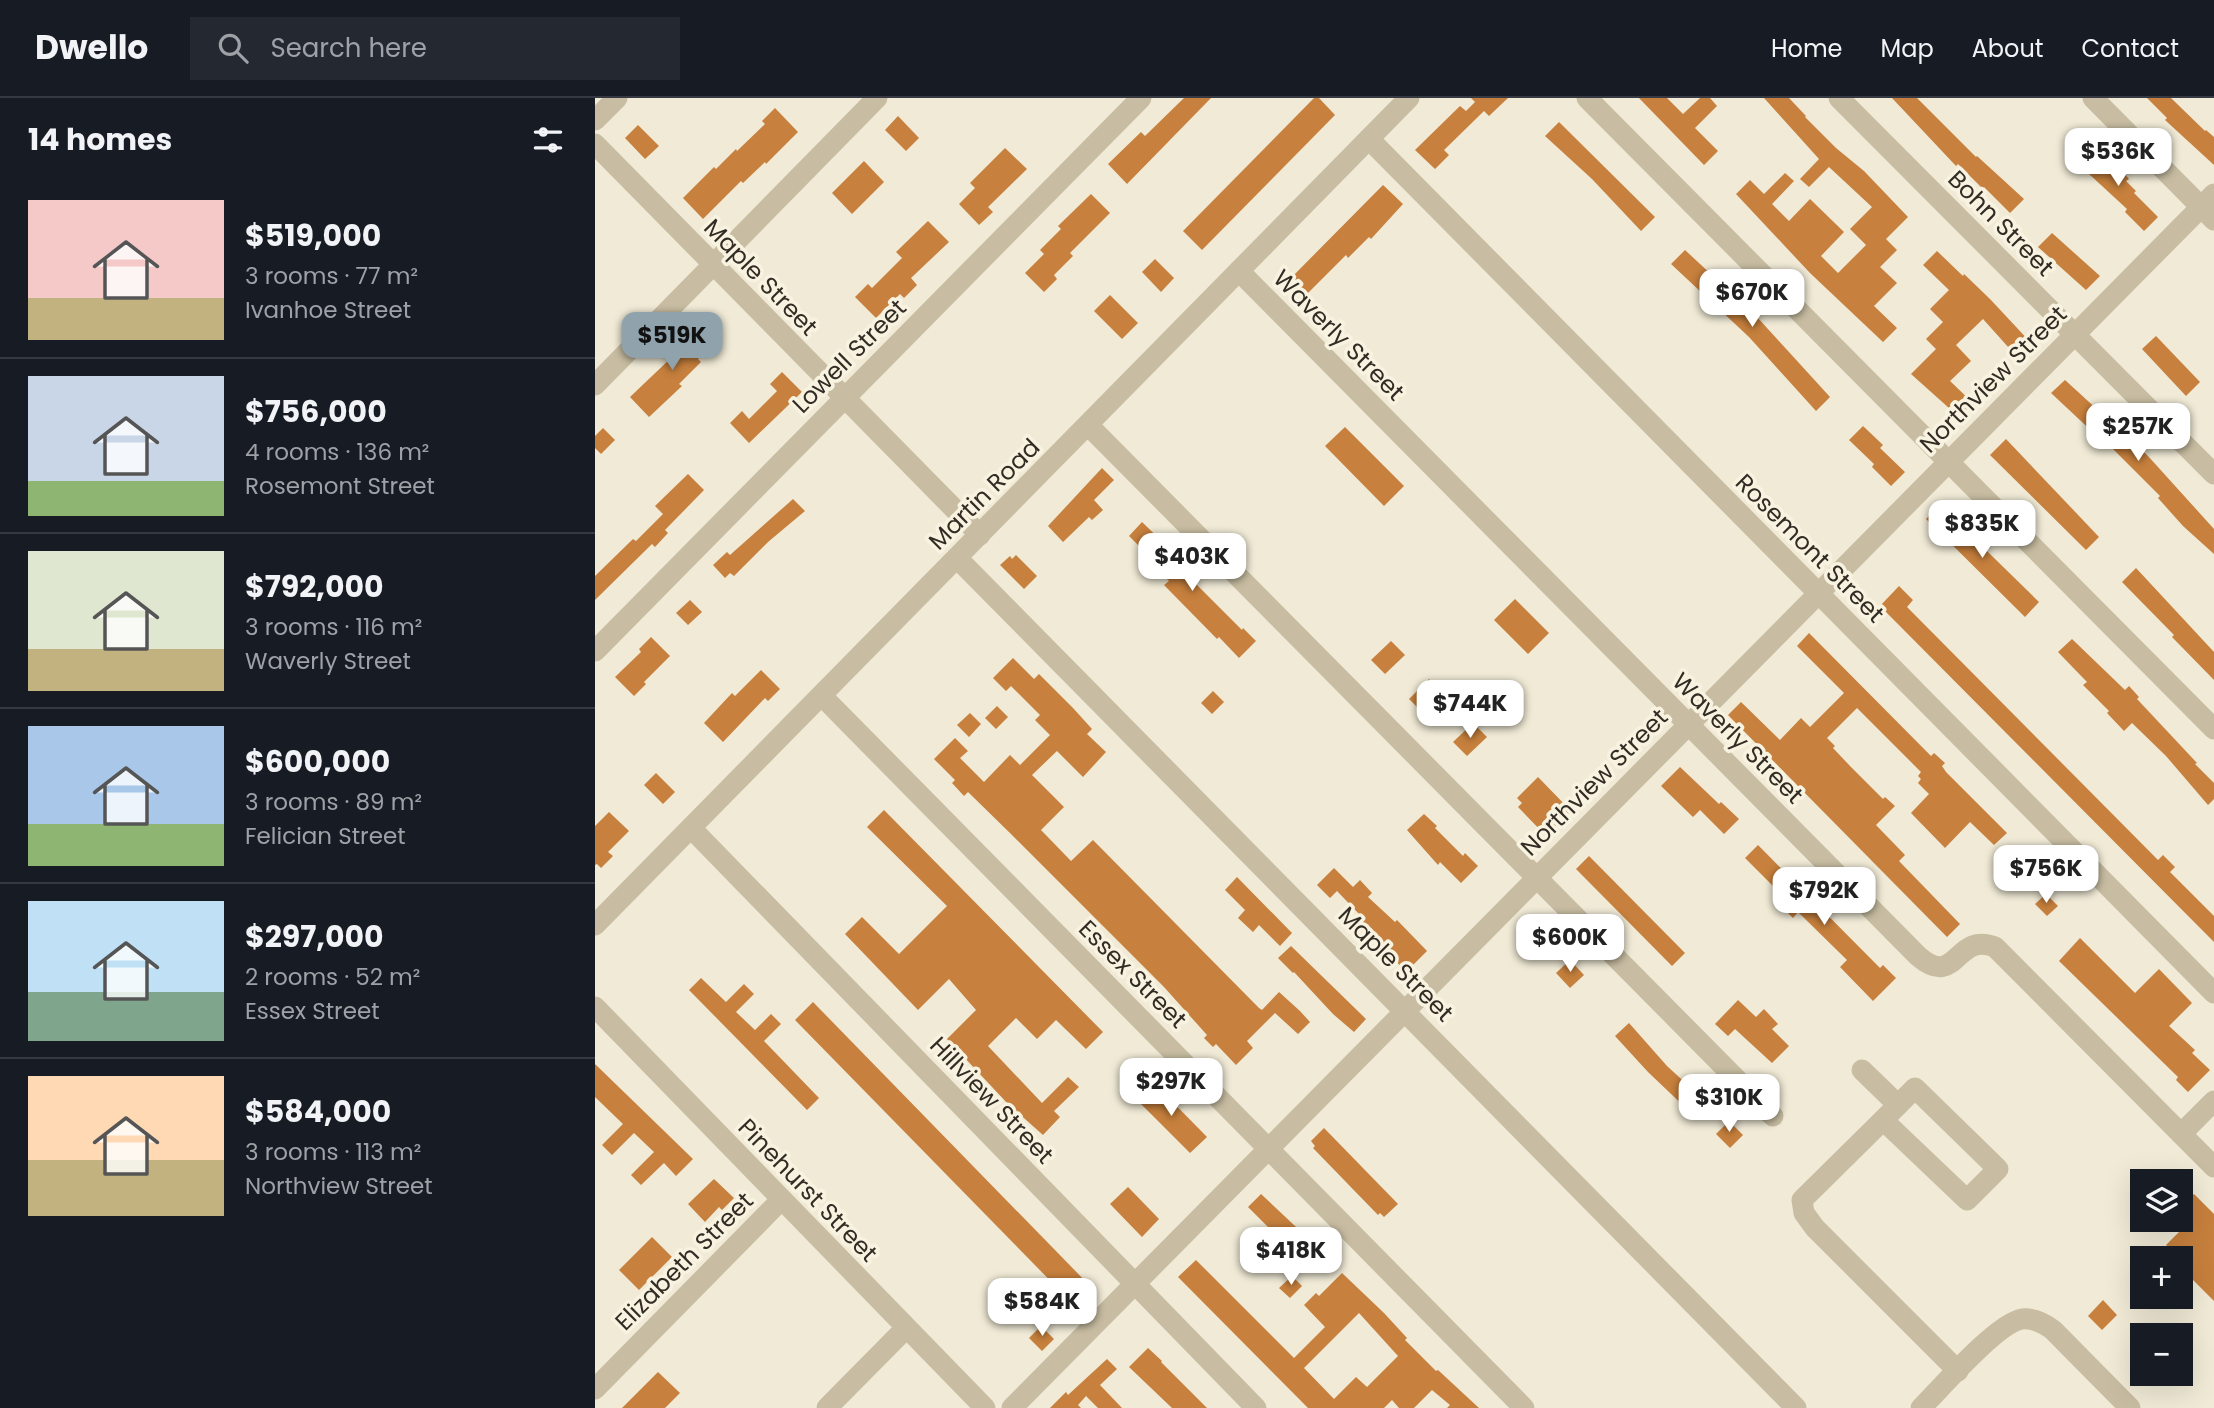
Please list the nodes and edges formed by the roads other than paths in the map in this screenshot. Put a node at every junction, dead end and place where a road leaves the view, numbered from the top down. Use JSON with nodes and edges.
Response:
{"nodes":[{"id":1,"x":617,"y":98,"type":"edge"},
{"id":2,"x":877,"y":98,"type":"edge"},
{"id":3,"x":1141,"y":98,"type":"edge"},
{"id":4,"x":1409,"y":98,"type":"edge"},
{"id":5,"x":1587,"y":98,"type":"edge"},
{"id":6,"x":1839,"y":98,"type":"edge"},
{"id":7,"x":2093,"y":98,"type":"edge"},
{"id":8,"x":595,"y":120,"type":"edge"},
{"id":9,"x":1370,"y":139,"type":"junction"},
{"id":10,"x":595,"y":144,"type":"edge"},
{"id":11,"x":2210,"y":207,"type":"edge"},
{"id":12,"x":714,"y":266,"type":"junction"},
{"id":13,"x":1239,"y":271,"type":"junction"},
{"id":14,"x":2074,"y":334,"type":"junction"},
{"id":15,"x":595,"y":385,"type":"edge"},
{"id":16,"x":844,"y":399,"type":"junction"},
{"id":17,"x":1088,"y":425,"type":"junction"},
{"id":18,"x":1948,"y":462,"type":"junction"},
{"id":19,"x":2214,"y":474,"type":"edge"},
{"id":20,"x":980,"y":535,"type":"junction"},
{"id":21,"x":957,"y":558,"type":"junction"},
{"id":22,"x":1817,"y":593,"type":"junction"},
{"id":23,"x":595,"y":651,"type":"edge"},
{"id":24,"x":822,"y":696,"type":"junction"},
{"id":25,"x":1688,"y":724,"type":"junction"},
{"id":26,"x":2214,"y":729,"type":"edge"},
{"id":27,"x":691,"y":828,"type":"junction"},
{"id":28,"x":1537,"y":877,"type":"junction"},
{"id":29,"x":595,"y":925,"type":"edge"},
{"id":30,"x":2214,"y":993,"type":"edge"},
{"id":31,"x":595,"y":1007,"type":"edge"},
{"id":32,"x":1405,"y":1011,"type":"junction"},
{"id":33,"x":1862,"y":1070,"type":"dead end"},
{"id":34,"x":2214,"y":1101,"type":"edge"},
{"id":35,"x":1898,"y":1105,"type":"junction"},
{"id":36,"x":1773,"y":1116,"type":"dead end"},
{"id":37,"x":1883,"y":1120,"type":"junction"},
{"id":38,"x":2182,"y":1134,"type":"junction"},
{"id":39,"x":1270,"y":1150,"type":"junction"},
{"id":40,"x":2214,"y":1167,"type":"edge"},
{"id":41,"x":781,"y":1200,"type":"junction"},
{"id":42,"x":1136,"y":1284,"type":"junction"},
{"id":43,"x":907,"y":1328,"type":"junction"},
{"id":44,"x":1958,"y":1371,"type":"junction"},
{"id":45,"x":595,"y":1389,"type":"edge"},
{"id":46,"x":827,"y":1408,"type":"edge"},
{"id":47,"x":985,"y":1408,"type":"edge"},
{"id":48,"x":1012,"y":1408,"type":"edge"},
{"id":49,"x":1256,"y":1408,"type":"edge"},
{"id":50,"x":1524,"y":1408,"type":"edge"},
{"id":51,"x":1796,"y":1408,"type":"edge"},
{"id":52,"x":1921,"y":1408,"type":"edge"},
{"id":53,"x":2130,"y":1408,"type":"edge"}],
"edges":[{"from":1,"to":8,"type":"street"},
{"from":2,"to":12,"type":"street"},
{"from":3,"to":16,"type":"street","name":"Lowell Street"},
{"from":4,"to":9,"type":"street","name":"Martin Road"},
{"from":5,"to":18,"type":"street"},
{"from":6,"to":14,"type":"street","name":"Bohn Street"},
{"from":7,"to":11,"type":"street"},
{"from":9,"to":13,"type":"street","name":"Martin Road"},
{"from":9,"to":22,"type":"street","name":"Rosemont Street"},
{"from":10,"to":12,"type":"street","name":"Maple Street"},
{"from":11,"to":14,"type":"street","name":"Northview Street"},
{"from":12,"to":15,"type":"street"},
{"from":12,"to":16,"type":"street","name":"Maple Street"},
{"from":13,"to":17,"type":"street","name":"Martin Road"},
{"from":13,"to":25,"type":"street","name":"Waverly Street"},
{"from":14,"to":18,"type":"street","name":"Northview Street"},
{"from":14,"to":19,"type":"street","name":"Bohn Street"},
{"from":16,"to":20,"type":"street","name":"Maple Street"},
{"from":16,"to":23,"type":"street","name":"Lowell Street"},
{"from":17,"to":20,"type":"street","name":"Martin Road"},
{"from":17,"to":28,"type":"street"},
{"from":18,"to":22,"type":"street","name":"Northview Street"},
{"from":18,"to":26,"type":"street"},
{"from":20,"to":21,"type":"street","name":"Martin Road"},
{"from":21,"to":24,"type":"street","name":"Martin Road"},
{"from":21,"to":32,"type":"street","name":"Maple Street"},
{"from":22,"to":25,"type":"street","name":"Northview Street"},
{"from":22,"to":30,"type":"street","name":"Rosemont Street"},
{"from":24,"to":27,"type":"street","name":"Martin Road"},
{"from":24,"to":39,"type":"street","name":"Essex Street"},
{"from":25,"to":28,"type":"street","name":"Northview Street"},
{"from":25,"to":38,"type":"street","name":"Waverly Street"},
{"from":27,"to":29,"type":"street","name":"Martin Road"},
{"from":27,"to":42,"type":"street","name":"Hillview Street"},
{"from":28,"to":32,"type":"street","name":"Northview Street"},
{"from":28,"to":36,"type":"street"},
{"from":31,"to":41,"type":"street","name":"Pinehurst Street"},
{"from":32,"to":39,"type":"street","name":"Northview Street"},
{"from":32,"to":51,"type":"street","name":"Maple Street"},
{"from":33,"to":35,"type":"street"},
{"from":34,"to":38,"type":"street"},
{"from":35,"to":37,"type":"street"},
{"from":35,"to":37,"type":"street"},
{"from":37,"to":44,"type":"street"},
{"from":38,"to":40,"type":"street","name":"Waverly Street"},
{"from":39,"to":42,"type":"street","name":"Northview Street"},
{"from":39,"to":50,"type":"street","name":"Essex Street"},
{"from":41,"to":43,"type":"street","name":"Pinehurst Street"},
{"from":41,"to":45,"type":"street","name":"Elizabeth Street"},
{"from":42,"to":48,"type":"street","name":"Northview Street"},
{"from":42,"to":49,"type":"street","name":"Hillview Street"},
{"from":43,"to":46,"type":"street"},
{"from":43,"to":47,"type":"street","name":"Pinehurst Street"},
{"from":44,"to":52,"type":"street"},
{"from":44,"to":53,"type":"street"}]}
